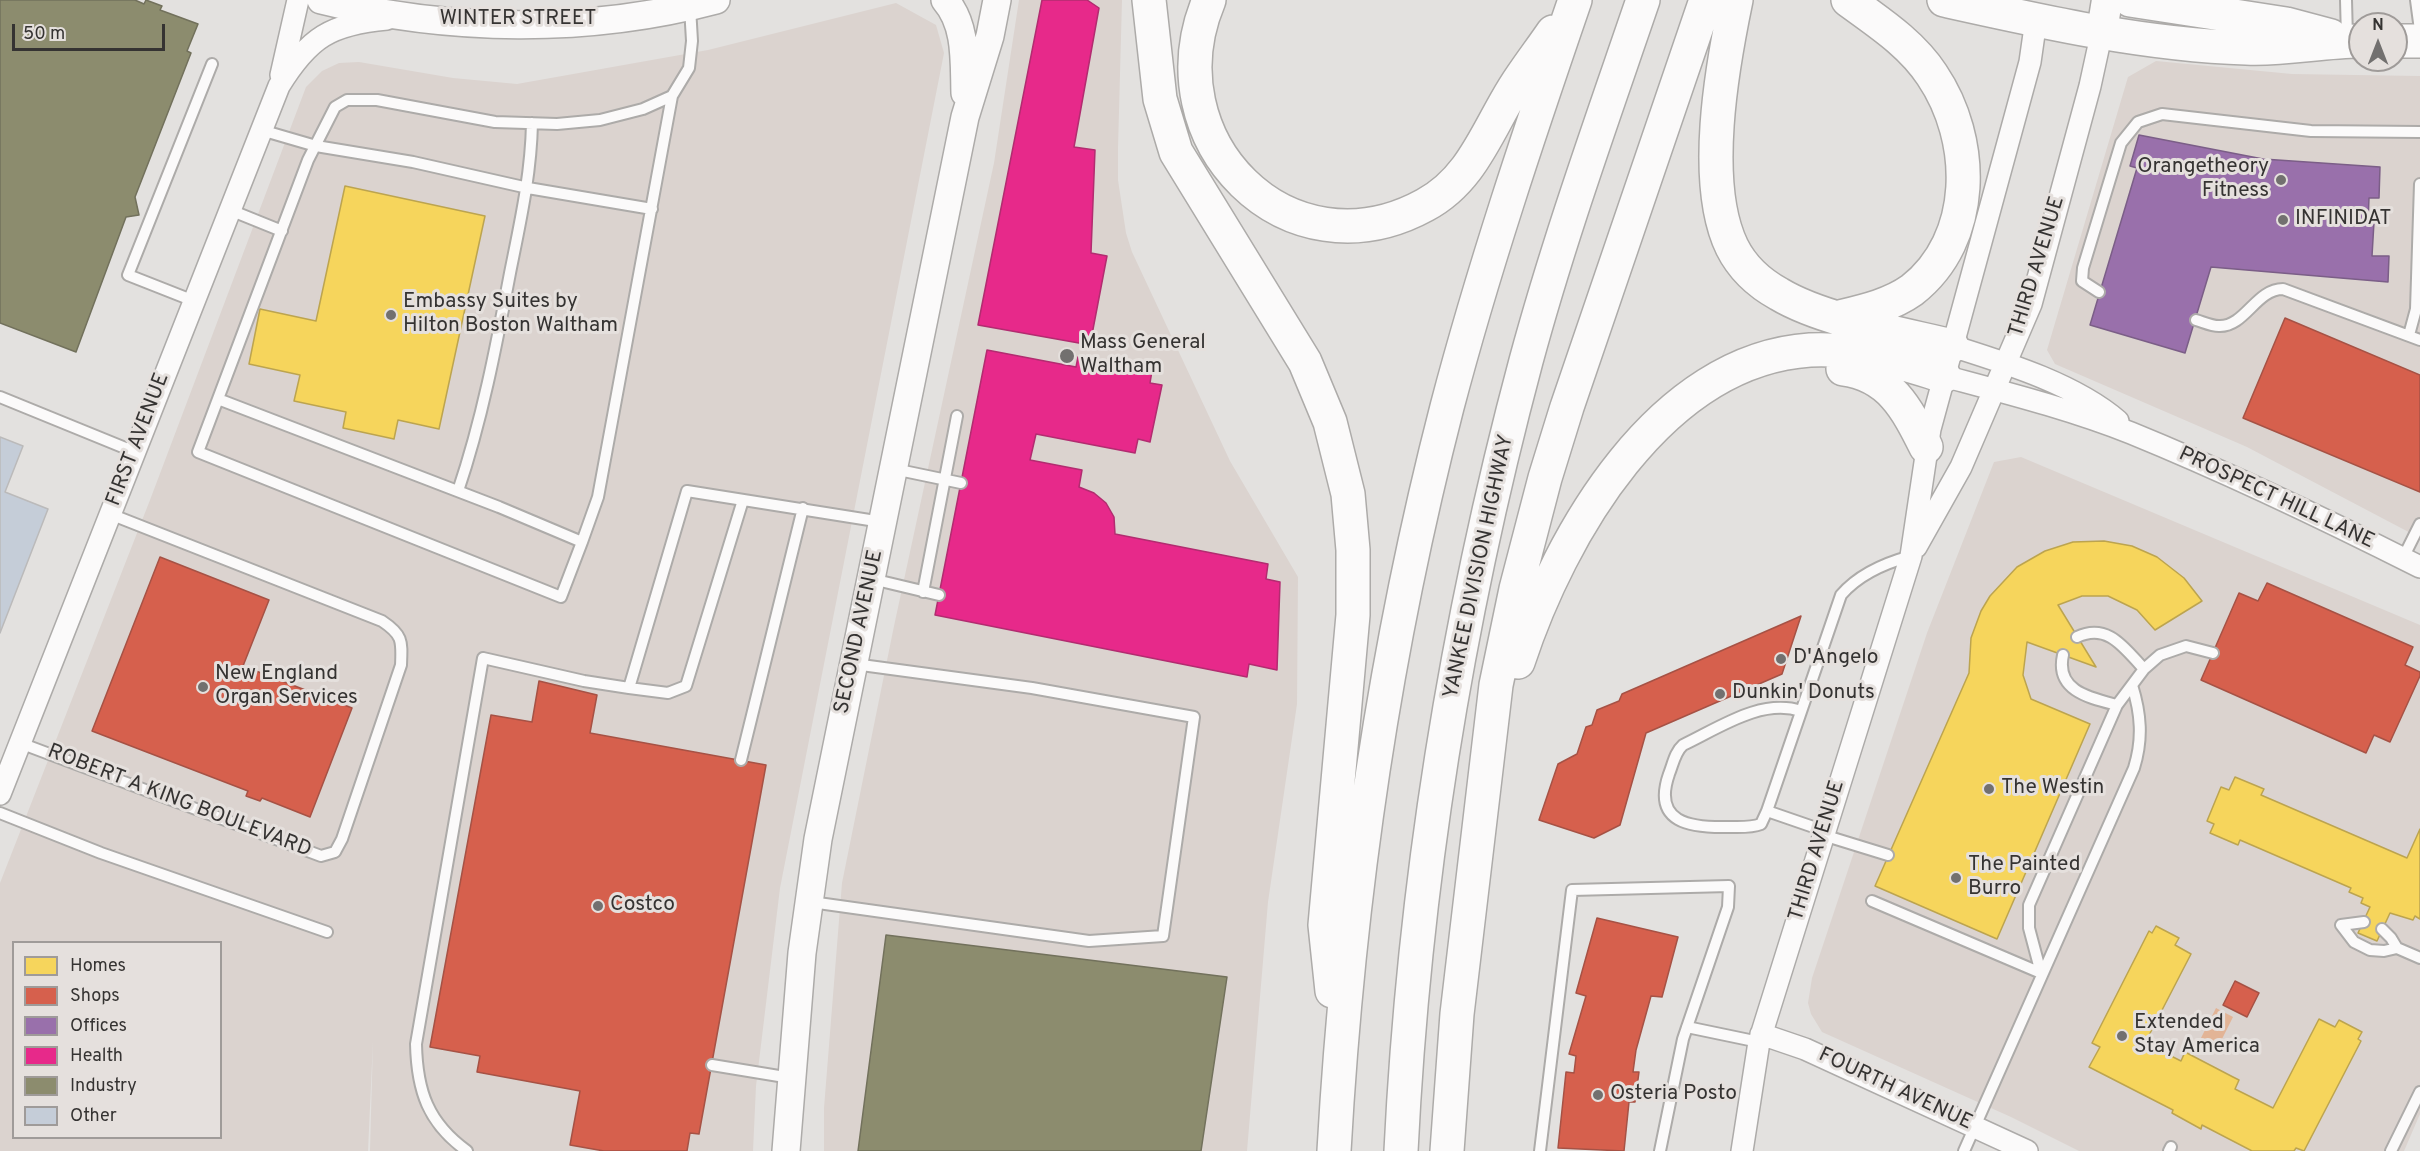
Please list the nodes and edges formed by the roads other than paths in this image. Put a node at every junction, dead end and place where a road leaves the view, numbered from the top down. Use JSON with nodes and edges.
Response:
{"nodes":[{"id":1,"x":298,"y":0,"type":"edge"},
{"id":2,"x":321,"y":0,"type":"edge"},
{"id":3,"x":388,"y":0,"type":"edge"},
{"id":4,"x":716,"y":0,"type":"edge"},
{"id":5,"x":945,"y":0,"type":"edge"},
{"id":6,"x":997,"y":0,"type":"edge"},
{"id":7,"x":1149,"y":0,"type":"edge"},
{"id":8,"x":1209,"y":0,"type":"edge"},
{"id":9,"x":1643,"y":0,"type":"edge"},
{"id":10,"x":1706,"y":0,"type":"edge"},
{"id":11,"x":1736,"y":0,"type":"edge"},
{"id":12,"x":1848,"y":0,"type":"edge"},
{"id":13,"x":1944,"y":0,"type":"edge"},
{"id":14,"x":2130,"y":0,"type":"edge"},
{"id":15,"x":2416,"y":0,"type":"edge"},
{"id":16,"x":1575,"y":1,"type":"edge"},
{"id":17,"x":690,"y":7,"type":"junction"},
{"id":18,"x":2036,"y":10,"type":"edge"},
{"id":19,"x":2104,"y":15,"type":"edge"},
{"id":20,"x":417,"y":18,"type":"junction"},
{"id":21,"x":2420,"y":30,"type":"edge"},
{"id":22,"x":2348,"y":40,"type":"edge"},
{"id":23,"x":2348,"y":42,"type":"edge"},
{"id":24,"x":212,"y":64,"type":"dead end"},
{"id":25,"x":279,"y":86,"type":"junction"},
{"id":26,"x":672,"y":96,"type":"junction"},
{"id":27,"x":965,"y":117,"type":"junction"},
{"id":28,"x":532,"y":123,"type":"junction"},
{"id":29,"x":261,"y":130,"type":"junction"},
{"id":30,"x":2420,"y":132,"type":"edge"},
{"id":31,"x":316,"y":146,"type":"junction"},
{"id":32,"x":2420,"y":184,"type":"edge"},
{"id":33,"x":528,"y":188,"type":"junction"},
{"id":34,"x":652,"y":209,"type":"junction"},
{"id":35,"x":230,"y":210,"type":"junction"},
{"id":36,"x":282,"y":231,"type":"junction"},
{"id":37,"x":2099,"y":292,"type":"dead end"},
{"id":38,"x":194,"y":301,"type":"junction"},
{"id":39,"x":1840,"y":318,"type":"junction"},
{"id":40,"x":2196,"y":320,"type":"dead end"},
{"id":41,"x":2409,"y":335,"type":"junction"},
{"id":42,"x":2420,"y":340,"type":"edge"},
{"id":43,"x":1948,"y":361,"type":"junction"},
{"id":44,"x":2006,"y":363,"type":"junction"},
{"id":45,"x":1995,"y":390,"type":"junction"},
{"id":46,"x":0,"y":397,"type":"edge"},
{"id":47,"x":218,"y":399,"type":"junction"},
{"id":48,"x":1684,"y":401,"type":"junction"},
{"id":49,"x":957,"y":416,"type":"dead end"},
{"id":50,"x":2130,"y":433,"type":"junction"},
{"id":51,"x":1926,"y":447,"type":"junction"},
{"id":52,"x":135,"y":452,"type":"junction"},
{"id":53,"x":894,"y":469,"type":"junction"},
{"id":54,"x":945,"y":480,"type":"junction"},
{"id":55,"x":961,"y":483,"type":"dead end"},
{"id":56,"x":458,"y":491,"type":"junction"},
{"id":57,"x":743,"y":500,"type":"junction"},
{"id":58,"x":803,"y":508,"type":"junction"},
{"id":59,"x":110,"y":514,"type":"junction"},
{"id":60,"x":882,"y":522,"type":"junction"},
{"id":61,"x":2420,"y":524,"type":"edge"},
{"id":62,"x":582,"y":542,"type":"junction"},
{"id":63,"x":1911,"y":556,"type":"junction"},
{"id":64,"x":2411,"y":562,"type":"edge"},
{"id":65,"x":871,"y":579,"type":"junction"},
{"id":66,"x":923,"y":592,"type":"junction"},
{"id":67,"x":939,"y":595,"type":"dead end"},
{"id":68,"x":2077,"y":637,"type":"dead end"},
{"id":69,"x":2213,"y":653,"type":"dead end"},
{"id":70,"x":2062,"y":655,"type":"dead end"},
{"id":71,"x":854,"y":664,"type":"junction"},
{"id":72,"x":2144,"y":669,"type":"junction"},
{"id":73,"x":2132,"y":686,"type":"junction"},
{"id":74,"x":628,"y":688,"type":"junction"},
{"id":75,"x":2117,"y":705,"type":"junction"},
{"id":76,"x":1801,"y":711,"type":"junction"},
{"id":77,"x":20,"y":742,"type":"junction"},
{"id":78,"x":1490,"y":755,"type":"junction"},
{"id":79,"x":741,"y":760,"type":"dead end"},
{"id":80,"x":0,"y":794,"type":"edge"},
{"id":81,"x":1767,"y":811,"type":"junction"},
{"id":82,"x":0,"y":813,"type":"edge"},
{"id":83,"x":1824,"y":833,"type":"junction"},
{"id":84,"x":1888,"y":855,"type":"dead end"},
{"id":85,"x":1872,"y":901,"type":"dead end"},
{"id":86,"x":808,"y":902,"type":"junction"},
{"id":87,"x":2364,"y":922,"type":"dead end"},
{"id":88,"x":2382,"y":929,"type":"dead end"},
{"id":89,"x":327,"y":932,"type":"dead end"},
{"id":90,"x":2397,"y":948,"type":"junction"},
{"id":91,"x":2420,"y":958,"type":"edge"},
{"id":92,"x":2041,"y":973,"type":"junction"},
{"id":93,"x":1687,"y":1027,"type":"junction"},
{"id":94,"x":1760,"y":1038,"type":"junction"},
{"id":95,"x":1340,"y":1061,"type":"junction"},
{"id":96,"x":712,"y":1065,"type":"dead end"},
{"id":97,"x":792,"y":1078,"type":"junction"},
{"id":98,"x":2420,"y":1092,"type":"edge"},
{"id":99,"x":1975,"y":1127,"type":"junction"},
{"id":100,"x":466,"y":1151,"type":"edge"},
{"id":101,"x":786,"y":1151,"type":"edge"},
{"id":102,"x":1334,"y":1151,"type":"edge"},
{"id":103,"x":1401,"y":1151,"type":"edge"},
{"id":104,"x":1447,"y":1151,"type":"edge"},
{"id":105,"x":1540,"y":1151,"type":"edge"},
{"id":106,"x":1660,"y":1151,"type":"edge"},
{"id":107,"x":1742,"y":1151,"type":"edge"},
{"id":108,"x":1964,"y":1151,"type":"edge"},
{"id":109,"x":2027,"y":1151,"type":"edge"},
{"id":110,"x":2391,"y":1151,"type":"edge"}],
"edges":[{"from":1,"to":25,"type":"street","name":"FIRST AVENUE"},
{"from":2,"to":20,"type":"street","name":"WINTER STREET"},
{"from":3,"to":20,"type":"street"},
{"from":4,"to":17,"type":"street","name":"WINTER STREET"},
{"from":5,"to":27,"type":"street","name":"SECOND AVENUE"},
{"from":6,"to":27,"type":"street","name":"SECOND AVENUE"},
{"from":7,"to":95,"type":"main road"},
{"from":8,"to":16,"type":"main road"},
{"from":9,"to":103,"type":"main road","name":"YANKEE DIVISION HIGHWAY"},
{"from":10,"to":78,"type":"main road"},
{"from":11,"to":39,"type":"main road"},
{"from":12,"to":39,"type":"main road"},
{"from":13,"to":18,"type":"main road"},
{"from":14,"to":22,"type":"main road"},
{"from":15,"to":21,"type":"lane"},
{"from":16,"to":95,"type":"main road"},
{"from":17,"to":20,"type":"street","name":"WINTER STREET"},
{"from":17,"to":26,"type":"lane"},
{"from":18,"to":19,"type":"main road"},
{"from":18,"to":43,"type":"street","name":"THIRD AVENUE"},
{"from":19,"to":23,"type":"main road"},
{"from":19,"to":44,"type":"street","name":"THIRD AVENUE"},
{"from":20,"to":25,"type":"street","name":"FIRST AVENUE"},
{"from":24,"to":38,"type":"lane"},
{"from":25,"to":29,"type":"street","name":"FIRST AVENUE"},
{"from":26,"to":28,"type":"lane"},
{"from":26,"to":34,"type":"lane"},
{"from":27,"to":53,"type":"street","name":"SECOND AVENUE"},
{"from":28,"to":31,"type":"lane"},
{"from":28,"to":33,"type":"lane"},
{"from":29,"to":31,"type":"lane"},
{"from":29,"to":35,"type":"street","name":"FIRST AVENUE"},
{"from":30,"to":37,"type":"lane"},
{"from":31,"to":33,"type":"lane"},
{"from":31,"to":36,"type":"lane"},
{"from":32,"to":41,"type":"lane"},
{"from":33,"to":34,"type":"lane"},
{"from":33,"to":56,"type":"lane"},
{"from":34,"to":62,"type":"lane"},
{"from":35,"to":36,"type":"lane"},
{"from":35,"to":38,"type":"street","name":"FIRST AVENUE"},
{"from":36,"to":47,"type":"lane"},
{"from":38,"to":52,"type":"street","name":"FIRST AVENUE"},
{"from":39,"to":43,"type":"main road"},
{"from":40,"to":41,"type":"lane"},
{"from":41,"to":42,"type":"lane"},
{"from":43,"to":44,"type":"street","name":"PROSPECT HILL LANE"},
{"from":43,"to":45,"type":"street","name":"PROSPECT HILL LANE"},
{"from":43,"to":48,"type":"main road"},
{"from":43,"to":51,"type":"street","name":"THIRD AVENUE"},
{"from":44,"to":45,"type":"street","name":"THIRD AVENUE"},
{"from":44,"to":50,"type":"street","name":"PROSPECT HILL LANE"},
{"from":45,"to":50,"type":"street","name":"PROSPECT HILL LANE"},
{"from":45,"to":63,"type":"street","name":"THIRD AVENUE"},
{"from":46,"to":52,"type":"lane"},
{"from":47,"to":56,"type":"lane"},
{"from":47,"to":62,"type":"lane"},
{"from":48,"to":51,"type":"main road"},
{"from":48,"to":78,"type":"main road"},
{"from":49,"to":54,"type":"lane"},
{"from":50,"to":64,"type":"street","name":"PROSPECT HILL LANE"},
{"from":51,"to":63,"type":"street","name":"THIRD AVENUE"},
{"from":52,"to":59,"type":"street","name":"FIRST AVENUE"},
{"from":53,"to":54,"type":"lane"},
{"from":53,"to":60,"type":"street","name":"SECOND AVENUE"},
{"from":54,"to":55,"type":"lane"},
{"from":54,"to":66,"type":"lane"},
{"from":56,"to":62,"type":"lane"},
{"from":57,"to":58,"type":"lane"},
{"from":57,"to":74,"type":"lane"},
{"from":57,"to":74,"type":"lane"},
{"from":58,"to":60,"type":"lane"},
{"from":58,"to":79,"type":"lane"},
{"from":59,"to":77,"type":"street","name":"FIRST AVENUE"},
{"from":59,"to":77,"type":"lane","name":"ROBERT A KING BOULEVARD"},
{"from":60,"to":65,"type":"street","name":"SECOND AVENUE"},
{"from":61,"to":64,"type":"lane"},
{"from":63,"to":76,"type":"lane"},
{"from":63,"to":83,"type":"street","name":"THIRD AVENUE"},
{"from":65,"to":66,"type":"lane"},
{"from":65,"to":71,"type":"street","name":"SECOND AVENUE"},
{"from":66,"to":67,"type":"lane"},
{"from":68,"to":72,"type":"lane"},
{"from":69,"to":72,"type":"lane"},
{"from":70,"to":75,"type":"lane"},
{"from":71,"to":86,"type":"street","name":"SECOND AVENUE"},
{"from":71,"to":86,"type":"lane"},
{"from":72,"to":73,"type":"lane"},
{"from":73,"to":75,"type":"lane"},
{"from":73,"to":92,"type":"lane"},
{"from":74,"to":100,"type":"lane"},
{"from":75,"to":92,"type":"lane"},
{"from":76,"to":81,"type":"lane"},
{"from":76,"to":81,"type":"lane"},
{"from":77,"to":80,"type":"street","name":"FIRST AVENUE"},
{"from":78,"to":104,"type":"main road"},
{"from":81,"to":83,"type":"lane"},
{"from":82,"to":89,"type":"lane"},
{"from":83,"to":84,"type":"lane"},
{"from":83,"to":94,"type":"street","name":"THIRD AVENUE"},
{"from":85,"to":92,"type":"lane"},
{"from":86,"to":97,"type":"street","name":"SECOND AVENUE"},
{"from":87,"to":90,"type":"lane"},
{"from":88,"to":90,"type":"lane"},
{"from":90,"to":91,"type":"lane"},
{"from":92,"to":99,"type":"lane"},
{"from":93,"to":94,"type":"lane"},
{"from":93,"to":105,"type":"lane"},
{"from":93,"to":106,"type":"lane"},
{"from":94,"to":99,"type":"street","name":"FOURTH AVENUE"},
{"from":94,"to":107,"type":"street","name":"THIRD AVENUE"},
{"from":95,"to":102,"type":"main road"},
{"from":96,"to":97,"type":"lane"},
{"from":97,"to":101,"type":"street","name":"SECOND AVENUE"},
{"from":98,"to":110,"type":"lane"},
{"from":99,"to":108,"type":"lane"},
{"from":99,"to":109,"type":"street","name":"FOURTH AVENUE"}]}
